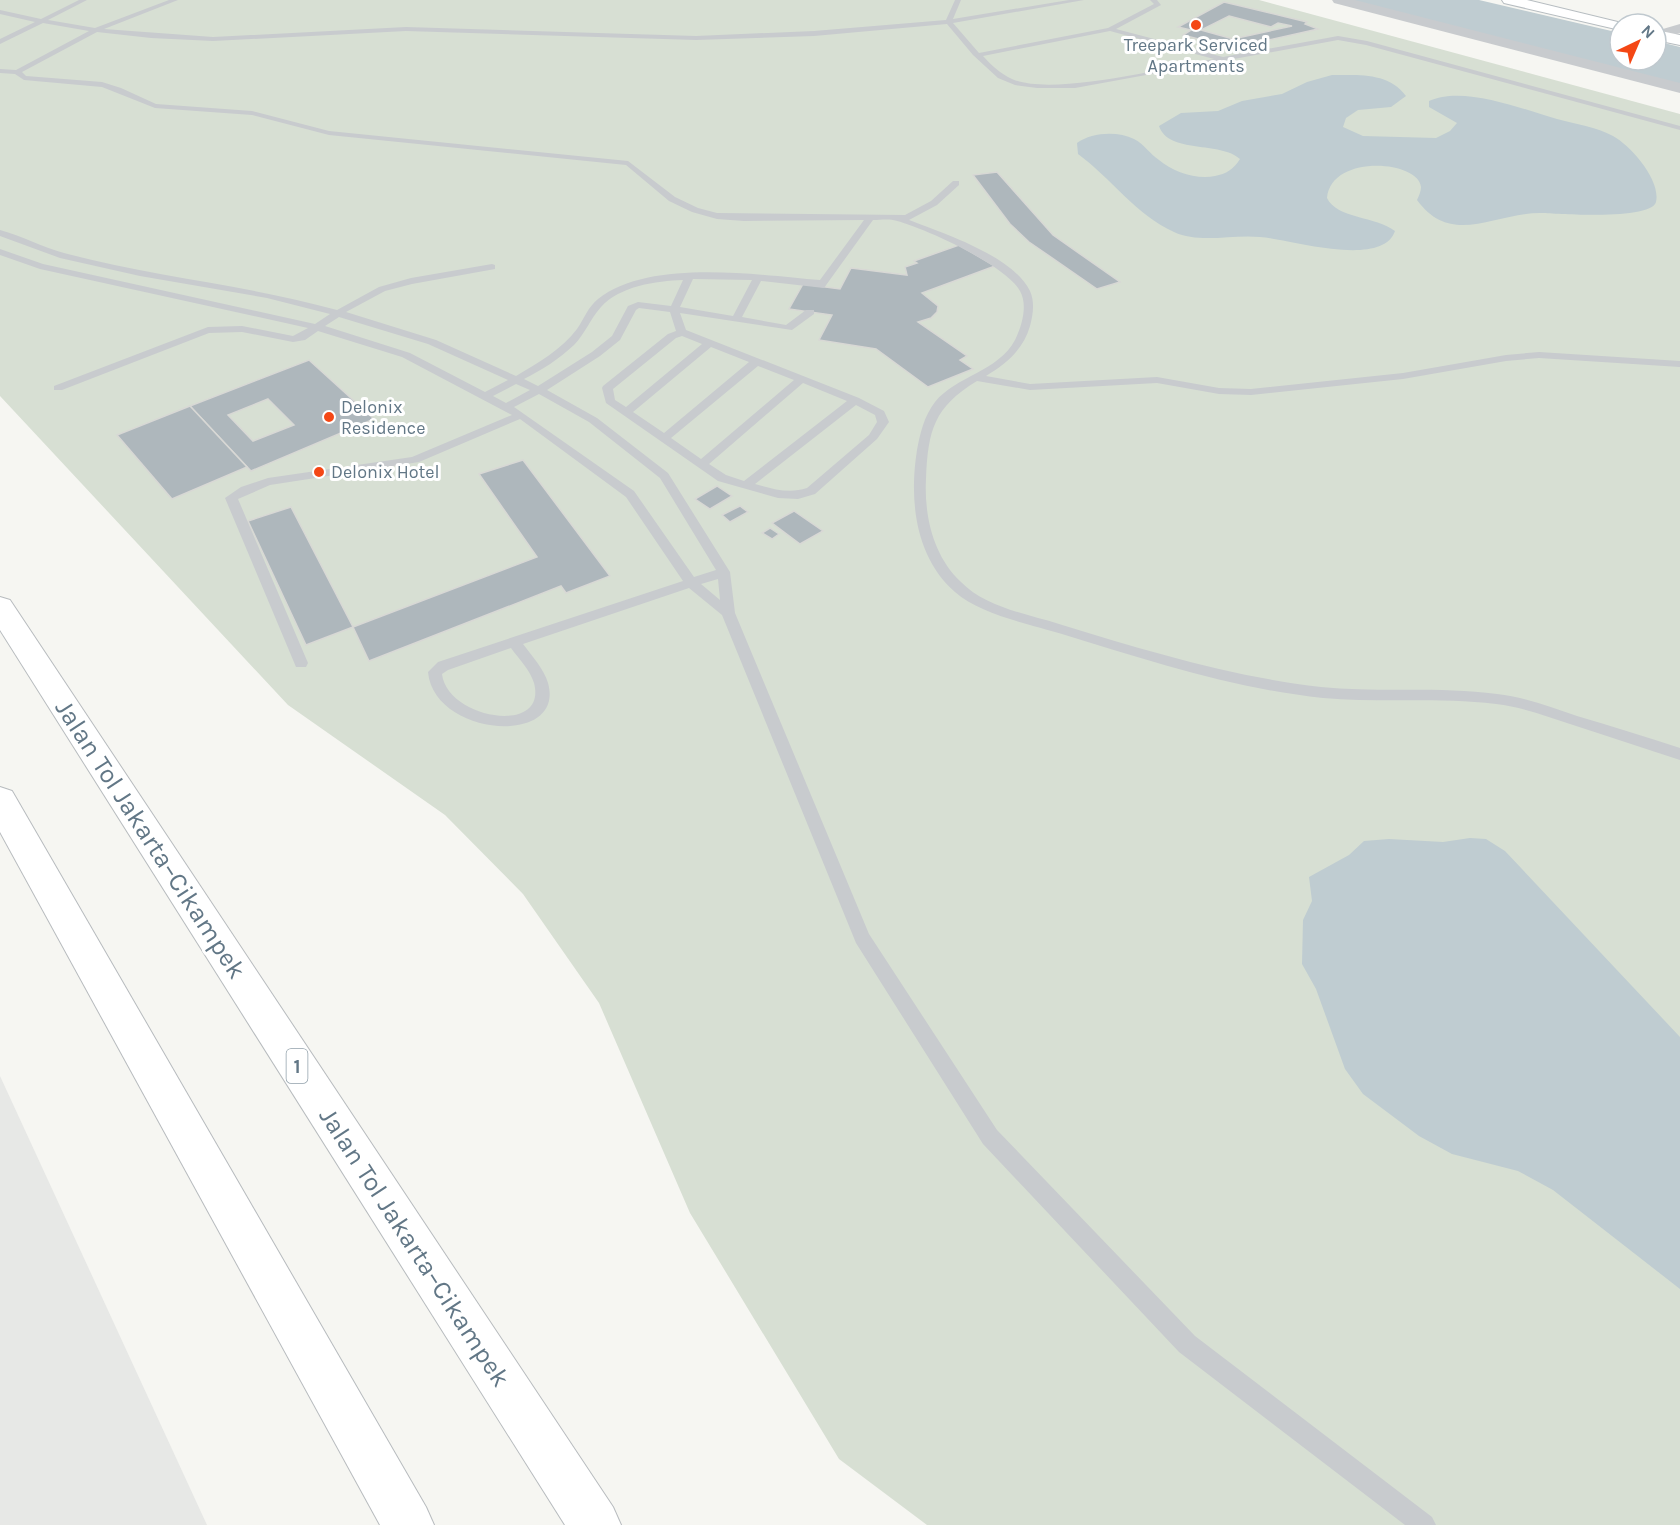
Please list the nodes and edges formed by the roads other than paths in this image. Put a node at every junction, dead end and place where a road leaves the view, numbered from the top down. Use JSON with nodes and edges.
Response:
{"nodes":[{"id":1,"x":66,"y":0,"type":"edge"},
{"id":2,"x":84,"y":0,"type":"edge"},
{"id":3,"x":175,"y":0,"type":"edge"},
{"id":4,"x":958,"y":0,"type":"edge"},
{"id":5,"x":1081,"y":0,"type":"edge"},
{"id":6,"x":1153,"y":0,"type":"edge"},
{"id":7,"x":1339,"y":0,"type":"edge"},
{"id":8,"x":1509,"y":0,"type":"edge"},
{"id":9,"x":0,"y":12,"type":"edge"},
{"id":10,"x":30,"y":19,"type":"junction"},
{"id":11,"x":41,"y":22,"type":"junction"},
{"id":12,"x":949,"y":22,"type":"junction"},
{"id":13,"x":1608,"y":23,"type":"edge"},
{"id":14,"x":98,"y":29,"type":"junction"},
{"id":15,"x":1110,"y":29,"type":"junction"},
{"id":16,"x":0,"y":32,"type":"edge"},
{"id":17,"x":0,"y":42,"type":"edge"},
{"id":18,"x":978,"y":55,"type":"junction"},
{"id":19,"x":1224,"y":59,"type":"junction"},
{"id":20,"x":0,"y":71,"type":"edge"},
{"id":21,"x":17,"y":72,"type":"junction"},
{"id":22,"x":1680,"y":88,"type":"edge"},
{"id":23,"x":1680,"y":128,"type":"edge"},
{"id":24,"x":956,"y":183,"type":"dead end"},
{"id":25,"x":871,"y":217,"type":"junction"},
{"id":26,"x":897,"y":219,"type":"junction"},
{"id":27,"x":0,"y":233,"type":"edge"},
{"id":28,"x":0,"y":252,"type":"edge"},
{"id":29,"x":492,"y":267,"type":"dead end"},
{"id":30,"x":690,"y":275,"type":"junction"},
{"id":31,"x":757,"y":279,"type":"junction"},
{"id":32,"x":674,"y":309,"type":"junction"},
{"id":33,"x":810,"y":312,"type":"dead end"},
{"id":34,"x":338,"y":313,"type":"junction"},
{"id":35,"x":736,"y":319,"type":"junction"},
{"id":36,"x":320,"y":328,"type":"junction"},
{"id":37,"x":682,"y":332,"type":"junction"},
{"id":38,"x":708,"y":344,"type":"junction"},
{"id":39,"x":756,"y":362,"type":"junction"},
{"id":40,"x":1680,"y":364,"type":"edge"},
{"id":41,"x":977,"y":378,"type":"junction"},
{"id":42,"x":516,"y":379,"type":"junction"},
{"id":43,"x":802,"y":379,"type":"junction"},
{"id":44,"x":58,"y":388,"type":"dead end"},
{"id":45,"x":539,"y":390,"type":"junction"},
{"id":46,"x":485,"y":396,"type":"junction"},
{"id":47,"x":855,"y":400,"type":"junction"},
{"id":48,"x":506,"y":407,"type":"junction"},
{"id":49,"x":626,"y":412,"type":"junction"},
{"id":50,"x":521,"y":415,"type":"junction"},
{"id":51,"x":664,"y":438,"type":"junction"},
{"id":52,"x":702,"y":464,"type":"junction"},
{"id":53,"x":746,"y":485,"type":"junction"},
{"id":54,"x":724,"y":572,"type":"junction"},
{"id":55,"x":691,"y":583,"type":"junction"},
{"id":56,"x":0,"y":606,"type":"edge"},
{"id":57,"x":728,"y":613,"type":"junction"},
{"id":58,"x":514,"y":642,"type":"junction"},
{"id":59,"x":301,"y":663,"type":"dead end"},
{"id":60,"x":1680,"y":754,"type":"edge"},
{"id":61,"x":0,"y":801,"type":"edge"},
{"id":62,"x":408,"y":1525,"type":"edge"},
{"id":63,"x":595,"y":1525,"type":"edge"},
{"id":64,"x":1424,"y":1525,"type":"edge"}],
"edges":[{"from":1,"to":10,"type":"lane"},
{"from":2,"to":11,"type":"lane"},
{"from":3,"to":14,"type":"lane"},
{"from":4,"to":12,"type":"lane"},
{"from":5,"to":12,"type":"lane"},
{"from":6,"to":15,"type":"lane"},
{"from":7,"to":22,"type":"street"},
{"from":8,"to":13,"type":"main road"},
{"from":9,"to":10,"type":"lane"},
{"from":10,"to":11,"type":"lane"},
{"from":10,"to":16,"type":"lane"},
{"from":11,"to":14,"type":"lane"},
{"from":11,"to":17,"type":"lane"},
{"from":12,"to":14,"type":"lane"},
{"from":12,"to":18,"type":"lane"},
{"from":14,"to":21,"type":"lane"},
{"from":15,"to":18,"type":"lane"},
{"from":15,"to":19,"type":"lane"},
{"from":18,"to":19,"type":"lane"},
{"from":19,"to":23,"type":"lane"},
{"from":20,"to":21,"type":"lane"},
{"from":21,"to":25,"type":"lane"},
{"from":24,"to":26,"type":"lane"},
{"from":25,"to":26,"type":"lane"},
{"from":25,"to":31,"type":"lane"},
{"from":26,"to":41,"type":"lane"},
{"from":27,"to":34,"type":"lane"},
{"from":28,"to":36,"type":"lane"},
{"from":29,"to":34,"type":"lane"},
{"from":30,"to":31,"type":"lane"},
{"from":30,"to":32,"type":"lane"},
{"from":30,"to":42,"type":"lane"},
{"from":31,"to":35,"type":"lane"},
{"from":32,"to":35,"type":"lane"},
{"from":32,"to":37,"type":"lane"},
{"from":32,"to":45,"type":"lane"},
{"from":33,"to":35,"type":"lane"},
{"from":34,"to":36,"type":"lane"},
{"from":34,"to":42,"type":"lane"},
{"from":36,"to":44,"type":"lane"},
{"from":36,"to":46,"type":"lane"},
{"from":37,"to":38,"type":"lane"},
{"from":37,"to":49,"type":"lane"},
{"from":38,"to":39,"type":"lane"},
{"from":38,"to":49,"type":"lane"},
{"from":39,"to":43,"type":"lane"},
{"from":39,"to":51,"type":"lane"},
{"from":40,"to":41,"type":"lane"},
{"from":41,"to":60,"type":"lane"},
{"from":42,"to":45,"type":"lane"},
{"from":42,"to":46,"type":"lane"},
{"from":43,"to":47,"type":"lane"},
{"from":43,"to":52,"type":"lane"},
{"from":45,"to":48,"type":"lane"},
{"from":45,"to":54,"type":"lane"},
{"from":46,"to":48,"type":"lane"},
{"from":47,"to":53,"type":"lane"},
{"from":47,"to":53,"type":"lane"},
{"from":48,"to":50,"type":"lane"},
{"from":49,"to":51,"type":"lane"},
{"from":50,"to":55,"type":"lane"},
{"from":50,"to":59,"type":"lane"},
{"from":51,"to":52,"type":"lane"},
{"from":52,"to":53,"type":"lane"},
{"from":54,"to":55,"type":"lane"},
{"from":54,"to":57,"type":"lane"},
{"from":55,"to":57,"type":"lane"},
{"from":55,"to":58,"type":"lane"},
{"from":56,"to":63,"type":"main road","name":"Jalan Tol Jakarta–Cikampek","number":"1"},
{"from":57,"to":64,"type":"lane"},
{"from":58,"to":58,"type":"lane"},
{"from":61,"to":62,"type":"main road"}]}
